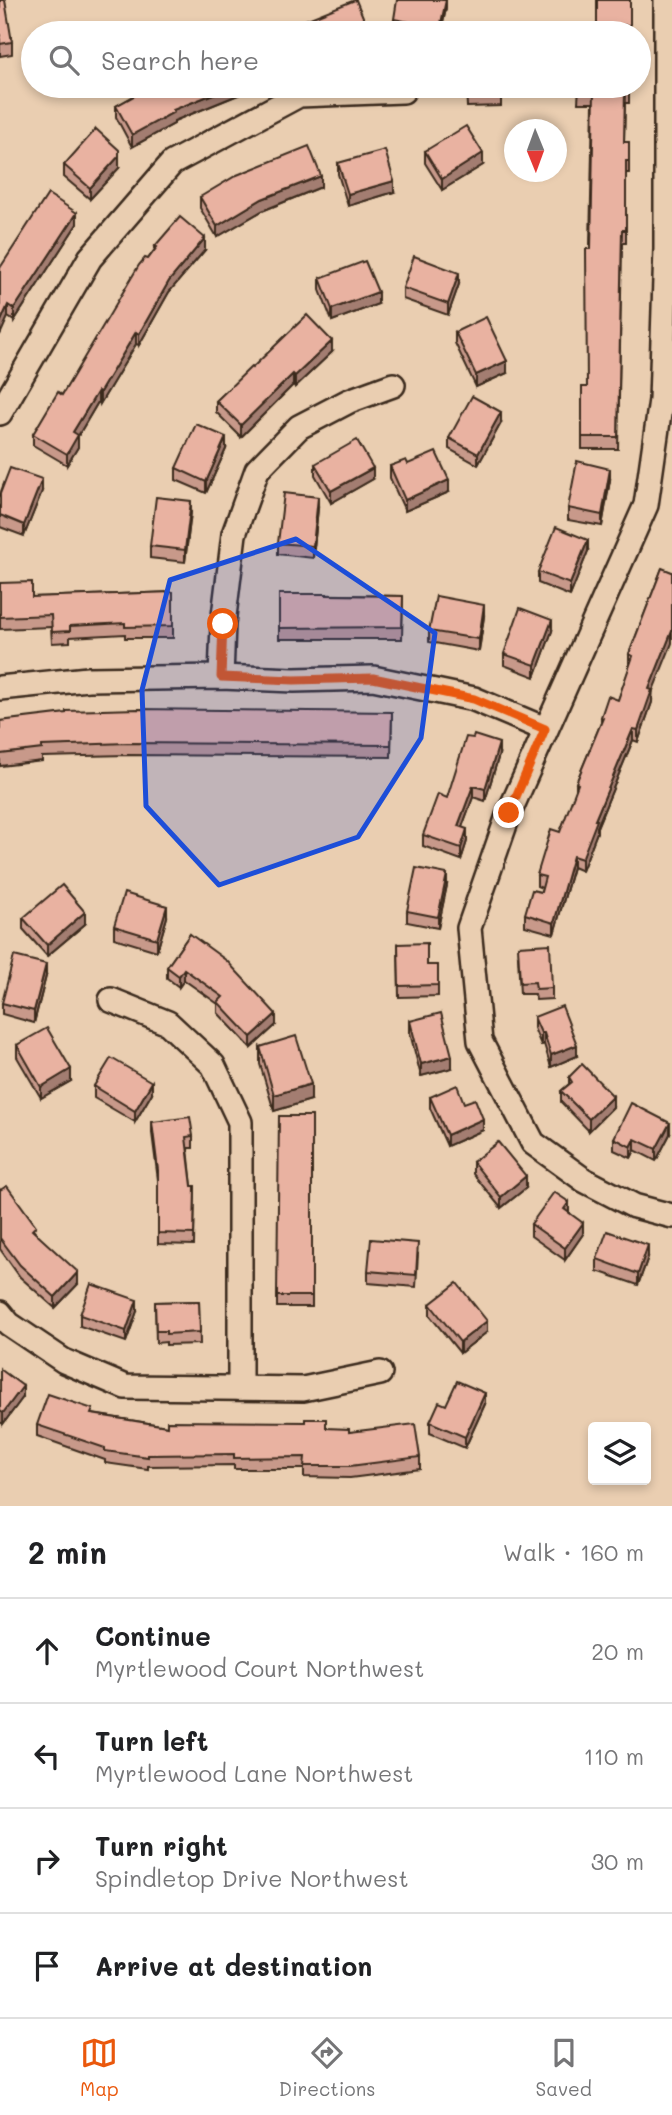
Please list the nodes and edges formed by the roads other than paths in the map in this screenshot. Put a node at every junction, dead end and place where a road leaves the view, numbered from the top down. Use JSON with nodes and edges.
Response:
{"nodes":[{"id":1,"x":666,"y":0,"type":"edge"},
{"id":2,"x":293,"y":98,"type":"edge"},
{"id":3,"x":669,"y":249,"type":"edge"},
{"id":4,"x":393,"y":385,"type":"dead end"},
{"id":5,"x":0,"y":413,"type":"edge"},
{"id":6,"x":221,"y":677,"type":"junction"},
{"id":7,"x":0,"y":688,"type":"edge"},
{"id":8,"x":545,"y":729,"type":"junction"},
{"id":9,"x":111,"y":1000,"type":"dead end"},
{"id":10,"x":672,"y":1216,"type":"edge"},
{"id":11,"x":0,"y":1313,"type":"edge"},
{"id":12,"x":380,"y":1373,"type":"dead end"},
{"id":13,"x":240,"y":1388,"type":"junction"}],
"edges":[{"from":1,"to":3,"type":"street"},
{"from":2,"to":5,"type":"street"},
{"from":3,"to":8,"type":"street"},
{"from":4,"to":6,"type":"street"},
{"from":6,"to":7,"type":"street"},
{"from":6,"to":8,"type":"street"},
{"from":8,"to":10,"type":"street"},
{"from":9,"to":13,"type":"street"},
{"from":11,"to":13,"type":"street"},
{"from":12,"to":13,"type":"street"}]}
